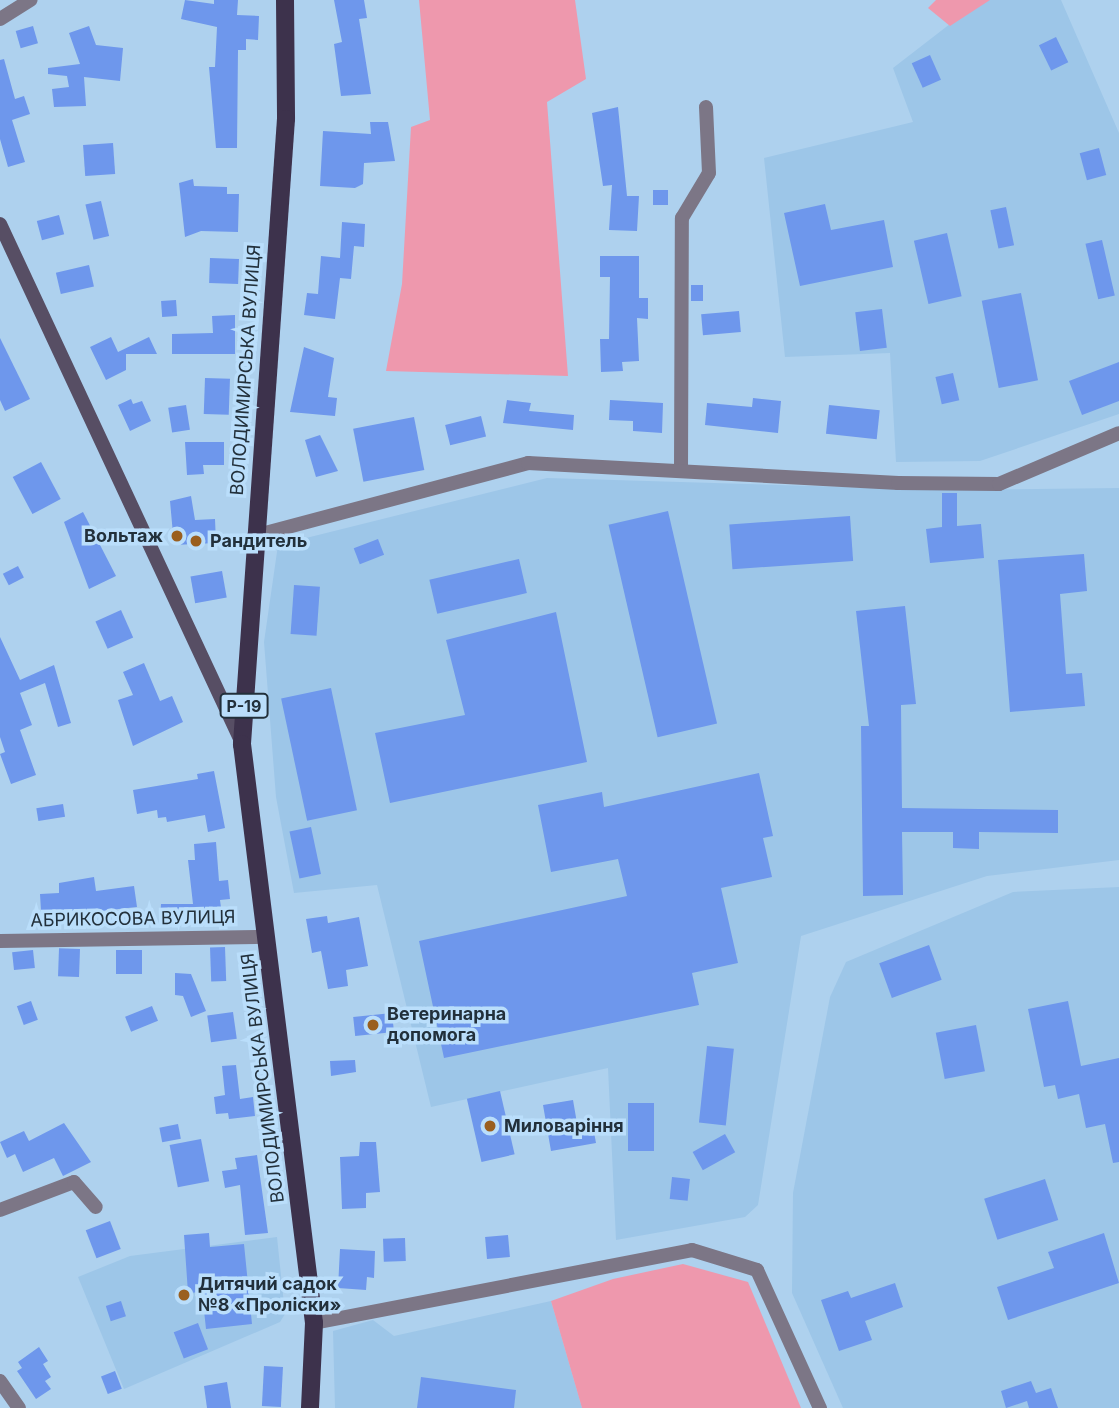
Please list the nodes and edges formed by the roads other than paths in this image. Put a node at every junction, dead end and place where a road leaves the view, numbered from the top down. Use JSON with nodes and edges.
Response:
{"nodes":[{"id":1,"x":30,"y":0,"type":"edge"},
{"id":2,"x":285,"y":0,"type":"edge"},
{"id":3,"x":0,"y":19,"type":"edge"},
{"id":4,"x":706,"y":107,"type":"dead end"},
{"id":5,"x":0,"y":225,"type":"edge"},
{"id":6,"x":1119,"y":433,"type":"edge"},
{"id":7,"x":681,"y":468,"type":"junction"},
{"id":8,"x":254,"y":536,"type":"junction"},
{"id":9,"x":242,"y":744,"type":"junction"},
{"id":10,"x":267,"y":937,"type":"junction"},
{"id":11,"x":0,"y":941,"type":"edge"},
{"id":12,"x":96,"y":1207,"type":"dead end"},
{"id":13,"x":0,"y":1210,"type":"edge"},
{"id":14,"x":314,"y":1323,"type":"junction"},
{"id":15,"x":0,"y":1381,"type":"edge"},
{"id":16,"x":19,"y":1408,"type":"edge"},
{"id":17,"x":310,"y":1408,"type":"edge"},
{"id":18,"x":820,"y":1408,"type":"edge"}],
"edges":[{"from":1,"to":3,"type":"street"},
{"from":2,"to":8,"type":"main road","name":"ВОЛОДИМИРСЬКА ВУЛИЦЯ","number":"Р-19"},
{"from":4,"to":7,"type":"street"},
{"from":5,"to":9,"type":"street","name":"ВОЛОДИМИРСЬКА ВУЛИЦЯ"},
{"from":6,"to":7,"type":"street"},
{"from":7,"to":8,"type":"street"},
{"from":8,"to":9,"type":"main road","name":"ВОЛОДИМИРСЬКА ВУЛИЦЯ","number":"Р-19"},
{"from":9,"to":10,"type":"main road","name":"ВОЛОДИМИРСЬКА ВУЛИЦЯ","number":"Р-19"},
{"from":10,"to":11,"type":"street","name":"АБРИКОСОВА ВУЛИЦЯ"},
{"from":10,"to":14,"type":"main road","name":"ВОЛОДИМИРСЬКА ВУЛИЦЯ","number":"Р-19"},
{"from":12,"to":13,"type":"street"},
{"from":14,"to":17,"type":"main road","name":"ВОЛОДИМИРСЬКА ВУЛИЦЯ","number":"Р-19"},
{"from":14,"to":18,"type":"street"},
{"from":15,"to":16,"type":"street"}]}
